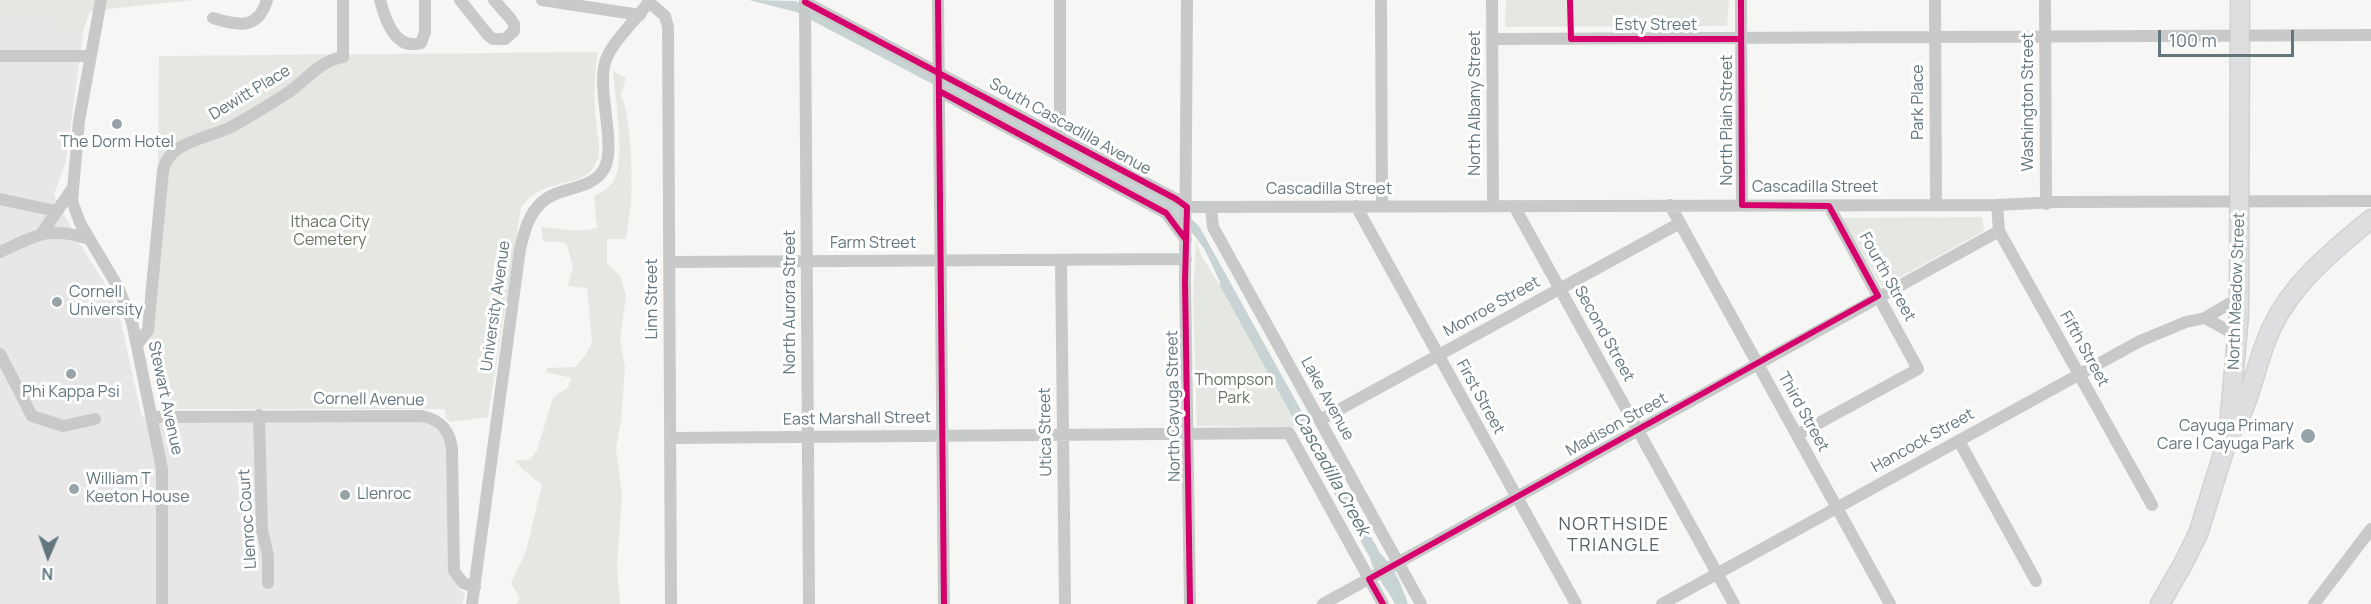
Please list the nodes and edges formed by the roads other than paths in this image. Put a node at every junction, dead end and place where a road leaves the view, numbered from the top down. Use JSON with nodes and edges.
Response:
{"nodes":[{"id":1,"x":267,"y":0,"type":"edge"},
{"id":2,"x":343,"y":0,"type":"edge"},
{"id":3,"x":380,"y":0,"type":"edge"},
{"id":4,"x":425,"y":0,"type":"edge"},
{"id":5,"x":460,"y":0,"type":"edge"},
{"id":6,"x":494,"y":0,"type":"edge"},
{"id":7,"x":542,"y":0,"type":"edge"},
{"id":8,"x":938,"y":0,"type":"edge"},
{"id":9,"x":1060,"y":0,"type":"edge"},
{"id":10,"x":1187,"y":0,"type":"edge"},
{"id":11,"x":1381,"y":0,"type":"edge"},
{"id":12,"x":1492,"y":0,"type":"edge"},
{"id":13,"x":1741,"y":0,"type":"edge"},
{"id":14,"x":1935,"y":0,"type":"edge"},
{"id":15,"x":2045,"y":0,"type":"edge"},
{"id":16,"x":2240,"y":0,"type":"edge"},
{"id":17,"x":650,"y":1,"type":"edge"},
{"id":18,"x":805,"y":1,"type":"edge"},
{"id":19,"x":100,"y":4,"type":"edge"},
{"id":20,"x":640,"y":15,"type":"junction"},
{"id":21,"x":213,"y":18,"type":"dead end"},
{"id":22,"x":2371,"y":35,"type":"edge"},
{"id":23,"x":2240,"y":36,"type":"junction"},
{"id":24,"x":2045,"y":37,"type":"junction"},
{"id":25,"x":1935,"y":38,"type":"junction"},
{"id":26,"x":1492,"y":39,"type":"junction"},
{"id":27,"x":1741,"y":39,"type":"junction"},
{"id":28,"x":0,"y":56,"type":"edge"},
{"id":29,"x":90,"y":56,"type":"junction"},
{"id":30,"x":939,"y":71,"type":"junction"},
{"id":31,"x":939,"y":91,"type":"junction"},
{"id":32,"x":1060,"y":137,"type":"junction"},
{"id":33,"x":72,"y":189,"type":"junction"},
{"id":34,"x":0,"y":200,"type":"edge"},
{"id":35,"x":2371,"y":201,"type":"edge"},
{"id":36,"x":2239,"y":202,"type":"junction"},
{"id":37,"x":1936,"y":204,"type":"junction"},
{"id":38,"x":2046,"y":204,"type":"junction"},
{"id":39,"x":1670,"y":205,"type":"junction"},
{"id":40,"x":1742,"y":205,"type":"junction"},
{"id":41,"x":1997,"y":205,"type":"junction"},
{"id":42,"x":1356,"y":206,"type":"junction"},
{"id":43,"x":1382,"y":206,"type":"junction"},
{"id":44,"x":1493,"y":206,"type":"junction"},
{"id":45,"x":1514,"y":206,"type":"junction"},
{"id":46,"x":1829,"y":206,"type":"junction"},
{"id":47,"x":1187,"y":207,"type":"junction"},
{"id":48,"x":1211,"y":207,"type":"junction"},
{"id":49,"x":56,"y":211,"type":"junction"},
{"id":50,"x":2371,"y":219,"type":"edge"},
{"id":51,"x":1680,"y":223,"type":"junction"},
{"id":52,"x":1999,"y":231,"type":"junction"},
{"id":53,"x":42,"y":232,"type":"junction"},
{"id":54,"x":89,"y":239,"type":"junction"},
{"id":55,"x":1186,"y":240,"type":"junction"},
{"id":56,"x":0,"y":252,"type":"edge"},
{"id":57,"x":1186,"y":259,"type":"junction"},
{"id":58,"x":1061,"y":260,"type":"junction"},
{"id":59,"x":807,"y":261,"type":"junction"},
{"id":60,"x":940,"y":261,"type":"junction"},
{"id":61,"x":669,"y":262,"type":"junction"},
{"id":62,"x":1560,"y":288,"type":"junction"},
{"id":63,"x":1878,"y":296,"type":"junction"},
{"id":64,"x":2239,"y":298,"type":"junction"},
{"id":65,"x":2205,"y":318,"type":"junction"},
{"id":66,"x":2237,"y":342,"type":"junction"},
{"id":67,"x":137,"y":345,"type":"junction"},
{"id":68,"x":0,"y":354,"type":"edge"},
{"id":69,"x":1438,"y":355,"type":"junction"},
{"id":70,"x":1757,"y":363,"type":"junction"},
{"id":71,"x":2080,"y":374,"type":"junction"},
{"id":72,"x":259,"y":415,"type":"junction"},
{"id":73,"x":153,"y":417,"type":"junction"},
{"id":74,"x":95,"y":419,"type":"dead end"},
{"id":75,"x":1320,"y":420,"type":"junction"},
{"id":76,"x":1638,"y":429,"type":"junction"},
{"id":77,"x":1188,"y":433,"type":"junction"},
{"id":78,"x":1063,"y":434,"type":"junction"},
{"id":79,"x":942,"y":435,"type":"junction"},
{"id":80,"x":1797,"y":435,"type":"junction"},
{"id":81,"x":808,"y":436,"type":"junction"},
{"id":82,"x":670,"y":438,"type":"junction"},
{"id":83,"x":2228,"y":438,"type":"junction"},
{"id":84,"x":1959,"y":441,"type":"junction"},
{"id":85,"x":1517,"y":497,"type":"junction"},
{"id":86,"x":2152,"y":506,"type":"dead end"},
{"id":87,"x":1837,"y":508,"type":"junction"},
{"id":88,"x":2371,"y":529,"type":"edge"},
{"id":89,"x":1396,"y":565,"type":"junction"},
{"id":90,"x":1717,"y":573,"type":"junction"},
{"id":91,"x":1372,"y":578,"type":"junction"},
{"id":92,"x":2036,"y":581,"type":"dead end"},
{"id":93,"x":268,"y":584,"type":"dead end"},
{"id":94,"x":475,"y":587,"type":"junction"},
{"id":95,"x":162,"y":604,"type":"edge"},
{"id":96,"x":472,"y":604,"type":"edge"},
{"id":97,"x":671,"y":604,"type":"edge"},
{"id":98,"x":809,"y":604,"type":"edge"},
{"id":99,"x":944,"y":604,"type":"edge"},
{"id":100,"x":1065,"y":604,"type":"edge"},
{"id":101,"x":1190,"y":604,"type":"edge"},
{"id":102,"x":1324,"y":604,"type":"edge"},
{"id":103,"x":1383,"y":604,"type":"edge"},
{"id":104,"x":1421,"y":604,"type":"edge"},
{"id":105,"x":1576,"y":604,"type":"edge"},
{"id":106,"x":1662,"y":604,"type":"edge"},
{"id":107,"x":1734,"y":604,"type":"edge"},
{"id":108,"x":1890,"y":604,"type":"edge"},
{"id":109,"x":2160,"y":604,"type":"edge"},
{"id":110,"x":2314,"y":604,"type":"edge"}],
"edges":[{"from":1,"to":21,"type":"street"},
{"from":2,"to":67,"type":"street","name":"Dewitt Place"},
{"from":3,"to":4,"type":"street"},
{"from":5,"to":6,"type":"street"},
{"from":7,"to":20,"type":"street"},
{"from":8,"to":30,"type":"street"},
{"from":9,"to":32,"type":"street"},
{"from":10,"to":47,"type":"street","name":"North Cayuga Street"},
{"from":11,"to":43,"type":"street"},
{"from":12,"to":26,"type":"street","name":"North Albany Street"},
{"from":13,"to":27,"type":"street","name":"North Plain Street"},
{"from":14,"to":25,"type":"street","name":"Park Place"},
{"from":15,"to":24,"type":"street","name":"Washington Street"},
{"from":16,"to":23,"type":"highway","name":"North Meadow Street"},
{"from":17,"to":20,"type":"street","name":"University Avenue"},
{"from":17,"to":61,"type":"street","name":"Linn Street"},
{"from":18,"to":30,"type":"street"},
{"from":18,"to":59,"type":"street","name":"North Aurora Street"},
{"from":19,"to":29,"type":"street","name":"Stewart Avenue"},
{"from":20,"to":94,"type":"street","name":"University Avenue"},
{"from":22,"to":23,"type":"street","name":"Esty Street"},
{"from":23,"to":24,"type":"street","name":"Esty Street"},
{"from":23,"to":36,"type":"highway","name":"North Meadow Street"},
{"from":24,"to":25,"type":"street","name":"Esty Street"},
{"from":24,"to":38,"type":"street","name":"Washington Street"},
{"from":25,"to":27,"type":"street","name":"Esty Street"},
{"from":25,"to":37,"type":"street","name":"Park Place"},
{"from":26,"to":27,"type":"street","name":"Esty Street"},
{"from":26,"to":44,"type":"street","name":"North Albany Street"},
{"from":27,"to":40,"type":"street","name":"North Plain Street"},
{"from":28,"to":29,"type":"street"},
{"from":29,"to":33,"type":"street","name":"Stewart Avenue"},
{"from":30,"to":31,"type":"street"},
{"from":30,"to":32,"type":"street","name":"South Cascadilla Avenue"},
{"from":31,"to":55,"type":"street"},
{"from":31,"to":60,"type":"street"},
{"from":32,"to":47,"type":"street","name":"South Cascadilla Avenue"},
{"from":33,"to":49,"type":"street"},
{"from":33,"to":54,"type":"street","name":"Stewart Avenue"},
{"from":34,"to":49,"type":"street"},
{"from":35,"to":36,"type":"street","name":"Cascadilla Street"},
{"from":36,"to":38,"type":"street","name":"Cascadilla Street"},
{"from":36,"to":64,"type":"highway","name":"North Meadow Street"},
{"from":37,"to":41,"type":"street","name":"Cascadilla Street"},
{"from":37,"to":46,"type":"street","name":"Cascadilla Street"},
{"from":38,"to":41,"type":"street","name":"Cascadilla Street"},
{"from":39,"to":40,"type":"street","name":"Cascadilla Street"},
{"from":39,"to":45,"type":"street","name":"Cascadilla Street"},
{"from":39,"to":51,"type":"street","name":"Third Street"},
{"from":40,"to":46,"type":"street","name":"Cascadilla Street"},
{"from":41,"to":52,"type":"street","name":"Fifth Street"},
{"from":42,"to":43,"type":"street","name":"Cascadilla Street"},
{"from":42,"to":48,"type":"street","name":"Cascadilla Street"},
{"from":42,"to":69,"type":"street","name":"First Street"},
{"from":43,"to":44,"type":"street","name":"Cascadilla Street"},
{"from":44,"to":45,"type":"street","name":"Cascadilla Street"},
{"from":45,"to":62,"type":"street","name":"Second Street"},
{"from":46,"to":63,"type":"street","name":"Fourth Street"},
{"from":47,"to":48,"type":"street","name":"Cascadilla Street"},
{"from":47,"to":55,"type":"street","name":"North Cayuga Street"},
{"from":48,"to":75,"type":"street","name":"Lake Avenue"},
{"from":49,"to":53,"type":"street"},
{"from":50,"to":83,"type":"highway"},
{"from":51,"to":62,"type":"street","name":"Monroe Street"},
{"from":51,"to":70,"type":"street","name":"Third Street"},
{"from":52,"to":63,"type":"street","name":"Madison Street"},
{"from":52,"to":71,"type":"street","name":"Fifth Street"},
{"from":53,"to":54,"type":"street"},
{"from":53,"to":56,"type":"street"},
{"from":54,"to":67,"type":"street","name":"Stewart Avenue"},
{"from":55,"to":57,"type":"street","name":"North Cayuga Street"},
{"from":57,"to":58,"type":"street","name":"Farm Street"},
{"from":57,"to":77,"type":"street","name":"North Cayuga Street"},
{"from":58,"to":60,"type":"street","name":"Farm Street"},
{"from":58,"to":78,"type":"street","name":"Utica Street"},
{"from":59,"to":60,"type":"street","name":"Farm Street"},
{"from":59,"to":61,"type":"street","name":"Farm Street"},
{"from":59,"to":81,"type":"street","name":"North Aurora Street"},
{"from":60,"to":79,"type":"street"},
{"from":61,"to":82,"type":"street","name":"Linn Street"},
{"from":62,"to":69,"type":"street","name":"Monroe Street"},
{"from":62,"to":76,"type":"street","name":"Second Street"},
{"from":63,"to":70,"type":"street","name":"Madison Street"},
{"from":63,"to":80,"type":"street","name":"Fourth Street"},
{"from":64,"to":65,"type":"street","name":"Hancock Street"},
{"from":64,"to":66,"type":"highway","name":"North Meadow Street"},
{"from":65,"to":66,"type":"street"},
{"from":65,"to":71,"type":"street","name":"Hancock Street"},
{"from":66,"to":83,"type":"highway","name":"North Meadow Street"},
{"from":67,"to":73,"type":"street","name":"Stewart Avenue"},
{"from":68,"to":74,"type":"street"},
{"from":69,"to":75,"type":"street","name":"Monroe Street"},
{"from":69,"to":85,"type":"street","name":"First Street"},
{"from":70,"to":76,"type":"street","name":"Madison Street"},
{"from":70,"to":80,"type":"street","name":"Third Street"},
{"from":71,"to":84,"type":"street","name":"Hancock Street"},
{"from":71,"to":86,"type":"street","name":"Fifth Street"},
{"from":72,"to":73,"type":"street","name":"Cornell Avenue"},
{"from":72,"to":93,"type":"street","name":"Llenroc Court"},
{"from":72,"to":94,"type":"street","name":"Cornell Avenue"},
{"from":73,"to":95,"type":"street","name":"Stewart Avenue"},
{"from":75,"to":89,"type":"street","name":"Lake Avenue"},
{"from":76,"to":85,"type":"street","name":"Madison Street"},
{"from":76,"to":90,"type":"street","name":"Second Street"},
{"from":77,"to":78,"type":"street","name":"East Marshall Street"},
{"from":77,"to":91,"type":"street","name":"East Marshall Street"},
{"from":77,"to":101,"type":"street","name":"North Cayuga Street"},
{"from":78,"to":79,"type":"street","name":"East Marshall Street"},
{"from":78,"to":100,"type":"street","name":"Utica Street"},
{"from":79,"to":81,"type":"street","name":"East Marshall Street"},
{"from":79,"to":99,"type":"street"},
{"from":80,"to":87,"type":"street","name":"Third Street"},
{"from":81,"to":82,"type":"street","name":"East Marshall Street"},
{"from":81,"to":98,"type":"street","name":"North Aurora Street"},
{"from":82,"to":97,"type":"street","name":"Linn Street"},
{"from":83,"to":109,"type":"highway","name":"North Meadow Street"},
{"from":84,"to":87,"type":"street","name":"Hancock Street"},
{"from":84,"to":92,"type":"street"},
{"from":85,"to":89,"type":"street","name":"Madison Street"},
{"from":85,"to":105,"type":"street","name":"First Street"},
{"from":87,"to":90,"type":"street","name":"Hancock Street"},
{"from":87,"to":108,"type":"street","name":"Third Street"},
{"from":88,"to":110,"type":"street"},
{"from":89,"to":91,"type":"street","name":"Madison Street"},
{"from":89,"to":104,"type":"street","name":"Lake Avenue"},
{"from":90,"to":106,"type":"street","name":"Hancock Street"},
{"from":90,"to":107,"type":"street","name":"Second Street"},
{"from":91,"to":102,"type":"street","name":"Madison Street"},
{"from":91,"to":103,"type":"street"},
{"from":94,"to":96,"type":"street","name":"University Avenue"}]}
